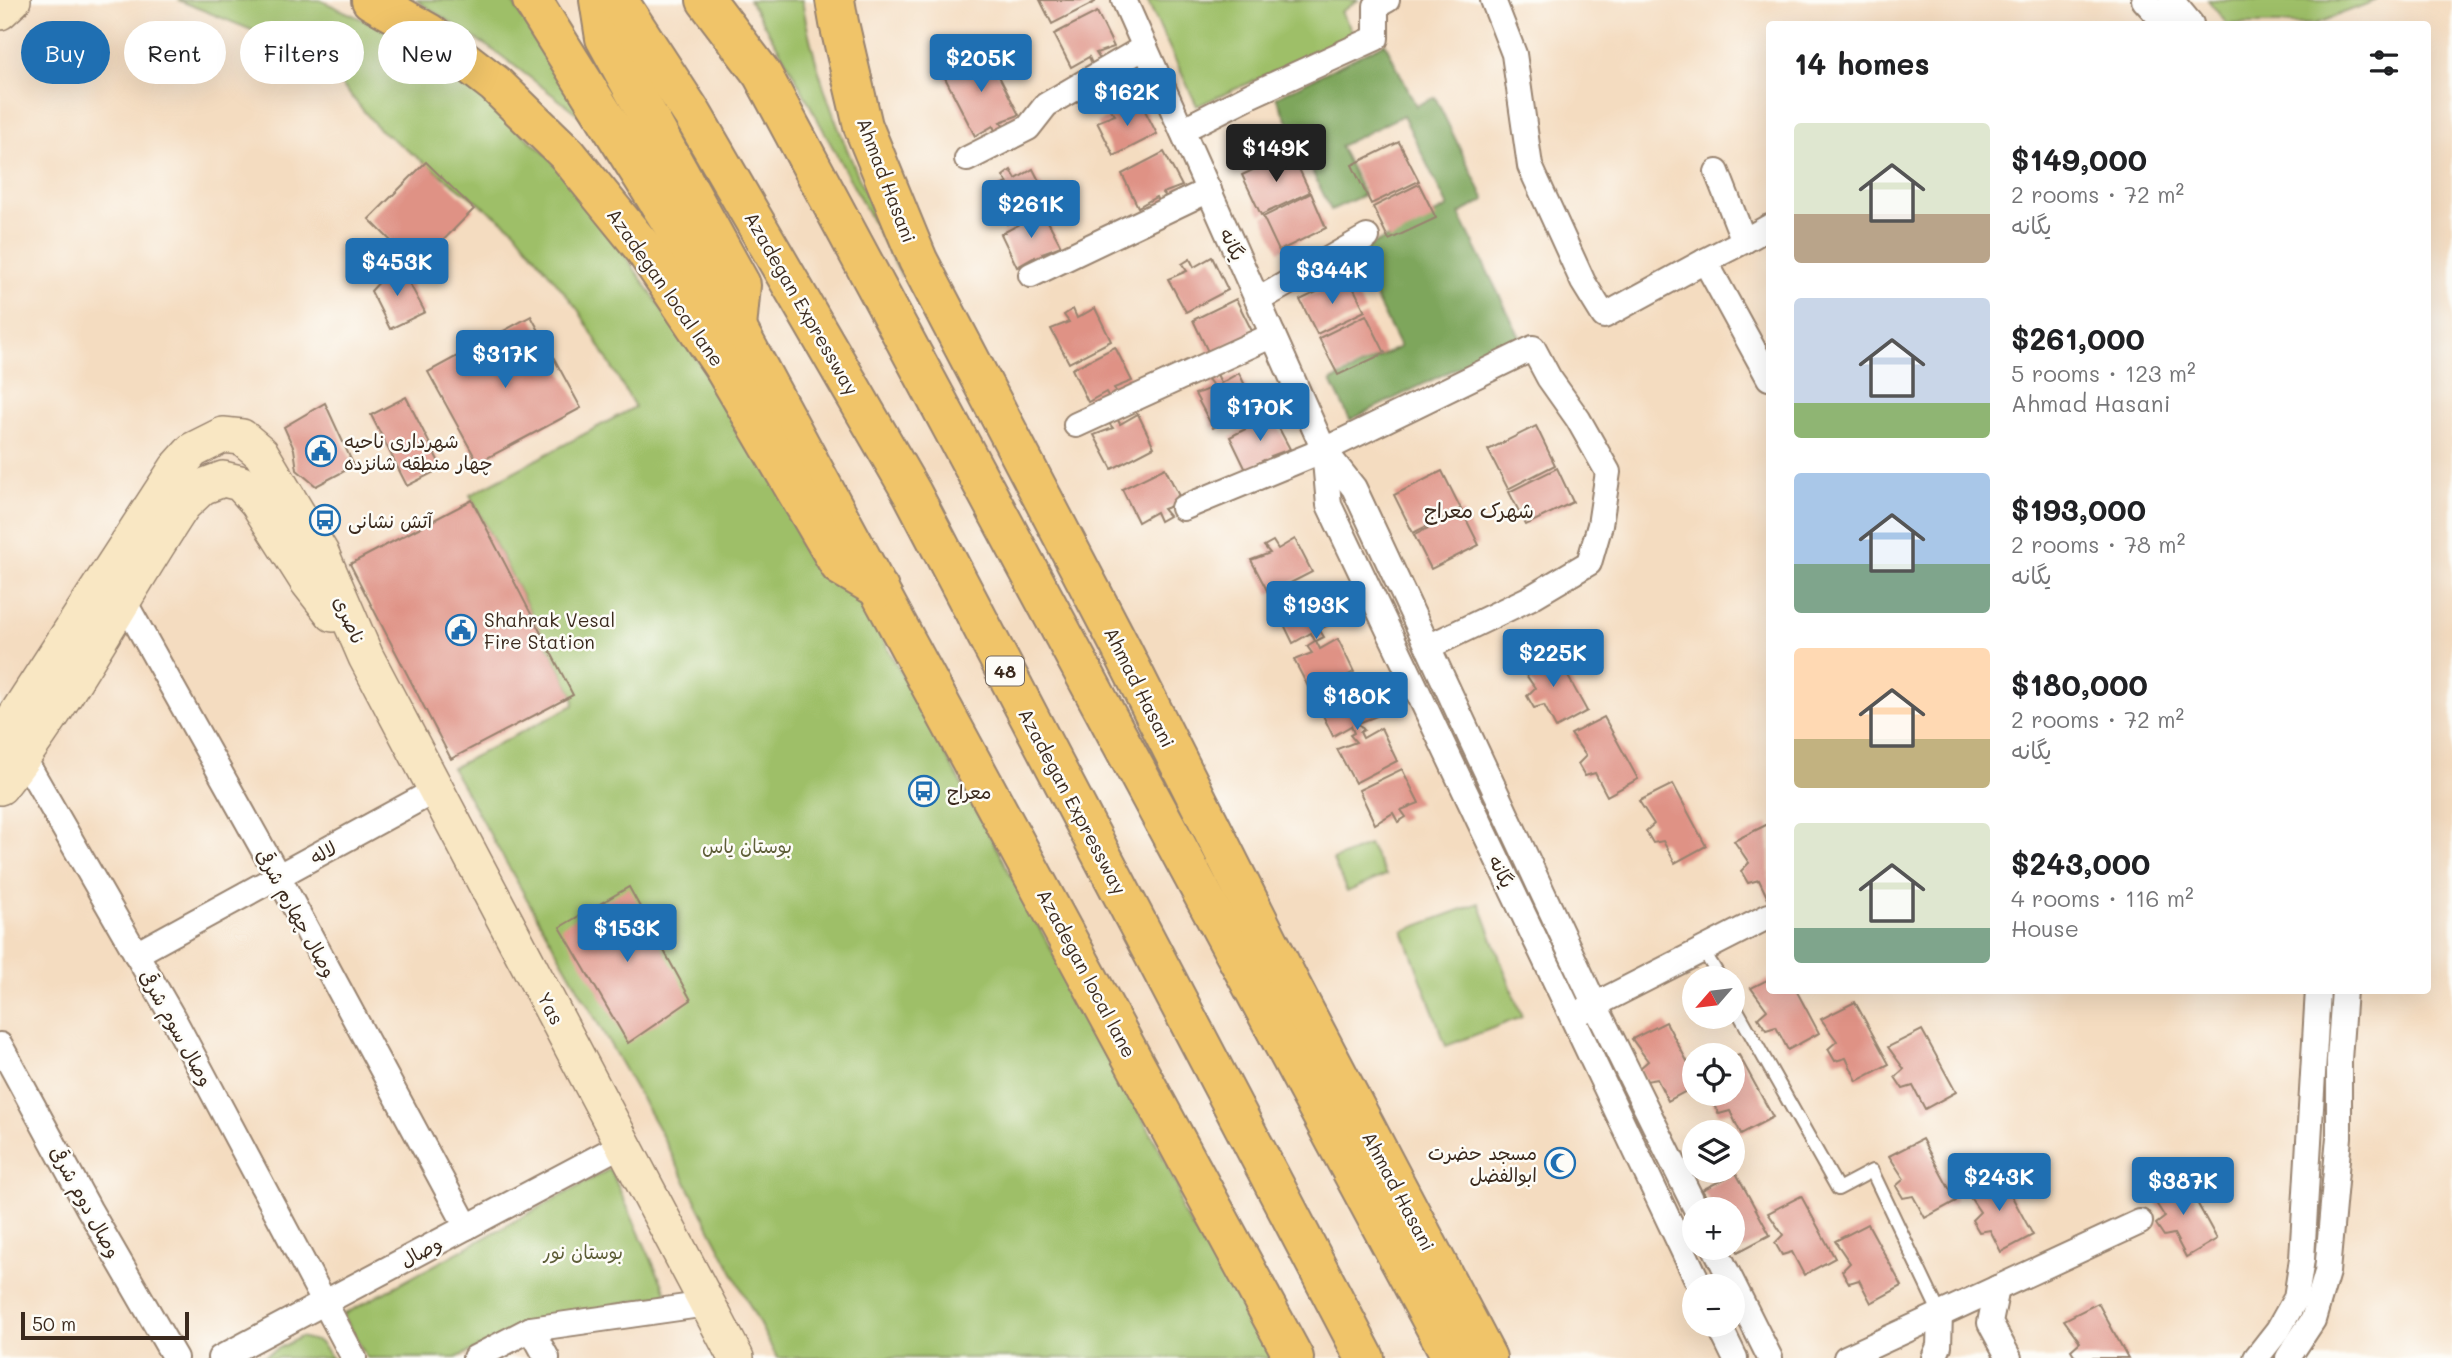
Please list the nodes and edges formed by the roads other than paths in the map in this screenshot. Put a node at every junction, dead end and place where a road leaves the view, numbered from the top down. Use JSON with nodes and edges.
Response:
{"nodes":[{"id":1,"x":13,"y":0,"type":"edge"},
{"id":2,"x":372,"y":0,"type":"edge"},
{"id":3,"x":532,"y":0,"type":"edge"},
{"id":4,"x":599,"y":0,"type":"edge"},
{"id":5,"x":618,"y":0,"type":"edge"},
{"id":6,"x":706,"y":0,"type":"edge"},
{"id":7,"x":835,"y":0,"type":"edge"},
{"id":8,"x":1124,"y":0,"type":"edge"},
{"id":9,"x":1387,"y":0,"type":"edge"},
{"id":10,"x":1493,"y":0,"type":"edge"},
{"id":11,"x":2144,"y":0,"type":"edge"},
{"id":12,"x":2171,"y":0,"type":"edge"},
{"id":13,"x":0,"y":12,"type":"edge"},
{"id":14,"x":2163,"y":21,"type":"edge"},
{"id":15,"x":2188,"y":21,"type":"edge"},
{"id":16,"x":1145,"y":47,"type":"junction"},
{"id":17,"x":1182,"y":130,"type":"junction"},
{"id":18,"x":967,"y":159,"type":"dead end"},
{"id":19,"x":1717,"y":172,"type":"dead end"},
{"id":20,"x":1209,"y":190,"type":"junction"},
{"id":21,"x":1766,"y":229,"type":"edge"},
{"id":22,"x":1367,"y":237,"type":"dead end"},
{"id":23,"x":1744,"y":241,"type":"junction"},
{"id":24,"x":1705,"y":261,"type":"junction"},
{"id":25,"x":1031,"y":275,"type":"dead end"},
{"id":26,"x":1258,"y":300,"type":"junction"},
{"id":27,"x":737,"y":328,"type":"junction"},
{"id":28,"x":1273,"y":335,"type":"junction"},
{"id":29,"x":1766,"y":373,"type":"edge"},
{"id":30,"x":1076,"y":425,"type":"dead end"},
{"id":31,"x":1324,"y":450,"type":"junction"},
{"id":32,"x":1182,"y":508,"type":"dead end"},
{"id":33,"x":879,"y":589,"type":"junction"},
{"id":34,"x":124,"y":601,"type":"junction"},
{"id":35,"x":1428,"y":647,"type":"junction"},
{"id":36,"x":366,"y":657,"type":"junction"},
{"id":37,"x":12,"y":748,"type":"edge"},
{"id":38,"x":0,"y":787,"type":"edge"},
{"id":39,"x":436,"y":790,"type":"junction"},
{"id":40,"x":278,"y":876,"type":"junction"},
{"id":41,"x":1766,"y":918,"type":"edge"},
{"id":42,"x":1703,"y":950,"type":"junction"},
{"id":43,"x":136,"y":954,"type":"junction"},
{"id":44,"x":1713,"y":966,"type":"edge"},
{"id":45,"x":2318,"y":994,"type":"edge"},
{"id":46,"x":2344,"y":994,"type":"edge"},
{"id":47,"x":1595,"y":1005,"type":"junction"},
{"id":48,"x":1571,"y":1017,"type":"junction"},
{"id":49,"x":1745,"y":1024,"type":"edge"},
{"id":50,"x":0,"y":1045,"type":"edge"},
{"id":51,"x":623,"y":1144,"type":"junction"},
{"id":52,"x":1690,"y":1197,"type":"edge"},
{"id":53,"x":2140,"y":1222,"type":"dead end"},
{"id":54,"x":467,"y":1227,"type":"junction"},
{"id":55,"x":1721,"y":1260,"type":"edge"},
{"id":56,"x":1694,"y":1274,"type":"edge"},
{"id":57,"x":1997,"y":1288,"type":"junction"},
{"id":58,"x":326,"y":1302,"type":"junction"},
{"id":59,"x":707,"y":1304,"type":"junction"},
{"id":60,"x":1940,"y":1314,"type":"junction"},
{"id":61,"x":531,"y":1329,"type":"junction"},
{"id":62,"x":1725,"y":1337,"type":"edge"},
{"id":63,"x":175,"y":1358,"type":"edge"},
{"id":64,"x":220,"y":1358,"type":"edge"},
{"id":65,"x":354,"y":1358,"type":"edge"},
{"id":66,"x":475,"y":1358,"type":"edge"},
{"id":67,"x":547,"y":1358,"type":"edge"},
{"id":68,"x":736,"y":1358,"type":"edge"},
{"id":69,"x":1294,"y":1358,"type":"edge"},
{"id":70,"x":1365,"y":1358,"type":"edge"},
{"id":71,"x":1452,"y":1358,"type":"edge"},
{"id":72,"x":1487,"y":1358,"type":"edge"},
{"id":73,"x":1735,"y":1358,"type":"edge"},
{"id":74,"x":1770,"y":1358,"type":"edge"},
{"id":75,"x":1846,"y":1358,"type":"edge"},
{"id":76,"x":1934,"y":1358,"type":"edge"},
{"id":77,"x":2009,"y":1358,"type":"edge"},
{"id":78,"x":2256,"y":1358,"type":"edge"},
{"id":79,"x":2288,"y":1358,"type":"edge"}],
"edges":[{"from":1,"to":13,"type":"street"},
{"from":2,"to":33,"type":"main road","name":"Azadegan local lane"},
{"from":3,"to":27,"type":"main road","name":"Azadegan local lane"},
{"from":4,"to":27,"type":"main road"},
{"from":5,"to":70,"type":"main road","name":"Azadegan Expressway","number":"48"},
{"from":6,"to":71,"type":"main road"},
{"from":7,"to":72,"type":"main road","name":"Ahmad Hasani"},
{"from":8,"to":16,"type":"street","name":"یگانه"},
{"from":9,"to":17,"type":"street"},
{"from":10,"to":24,"type":"street"},
{"from":11,"to":14,"type":"street"},
{"from":12,"to":15,"type":"street"},
{"from":16,"to":17,"type":"street","name":"یگانه"},
{"from":16,"to":18,"type":"street"},
{"from":17,"to":20,"type":"street","name":"یگانه"},
{"from":19,"to":23,"type":"street"},
{"from":20,"to":25,"type":"street"},
{"from":20,"to":26,"type":"street","name":"یگانه"},
{"from":21,"to":23,"type":"street"},
{"from":22,"to":26,"type":"street"},
{"from":23,"to":24,"type":"street"},
{"from":24,"to":29,"type":"street"},
{"from":26,"to":28,"type":"street","name":"یگانه"},
{"from":27,"to":33,"type":"main road","name":"Azadegan local lane"},
{"from":28,"to":30,"type":"street"},
{"from":28,"to":31,"type":"street","name":"یگانه"},
{"from":31,"to":32,"type":"street"},
{"from":31,"to":35,"type":"street","name":"یگانه"},
{"from":31,"to":35,"type":"street"},
{"from":31,"to":48,"type":"street","name":"یگانه"},
{"from":33,"to":69,"type":"main road","name":"Azadegan local lane"},
{"from":34,"to":36,"type":"street","name":"ناصری"},
{"from":34,"to":37,"type":"street","name":"ناصری"},
{"from":34,"to":40,"type":"street","name":"وصال چهارم شرقی"},
{"from":35,"to":47,"type":"street","name":"یگانه"},
{"from":36,"to":37,"type":"street","name":"ناصری"},
{"from":36,"to":39,"type":"street","name":"Yas"},
{"from":37,"to":38,"type":"street","name":"ناصری"},
{"from":37,"to":43,"type":"street","name":"وصال سوم شرقی"},
{"from":39,"to":40,"type":"street","name":"لاله"},
{"from":39,"to":51,"type":"street","name":"Yas"},
{"from":40,"to":43,"type":"street","name":"لاله"},
{"from":40,"to":54,"type":"street","name":"وصال چهارم شرقی"},
{"from":41,"to":42,"type":"street"},
{"from":42,"to":44,"type":"lane"},
{"from":42,"to":47,"type":"street"},
{"from":43,"to":58,"type":"street","name":"وصال سوم شرقی"},
{"from":45,"to":78,"type":"street"},
{"from":46,"to":79,"type":"street"},
{"from":47,"to":48,"type":"street"},
{"from":47,"to":52,"type":"street","name":"یگانه"},
{"from":48,"to":56,"type":"street","name":"یگانه"},
{"from":49,"to":60,"type":"lane"},
{"from":50,"to":63,"type":"street","name":"وصال دوم شرقی"},
{"from":51,"to":54,"type":"street","name":"وصال"},
{"from":51,"to":59,"type":"street","name":"Yas"},
{"from":53,"to":57,"type":"street"},
{"from":54,"to":58,"type":"street","name":"وصال"},
{"from":55,"to":74,"type":"street"},
{"from":57,"to":60,"type":"street"},
{"from":57,"to":77,"type":"street"},
{"from":58,"to":64,"type":"street","name":"وصال"},
{"from":58,"to":65,"type":"street","name":"وصال سوم شرقی"},
{"from":59,"to":61,"type":"street"},
{"from":59,"to":68,"type":"street","name":"Yas"},
{"from":60,"to":75,"type":"street"},
{"from":60,"to":76,"type":"street"},
{"from":61,"to":66,"type":"street"},
{"from":61,"to":67,"type":"street"},
{"from":62,"to":73,"type":"street"}]}
